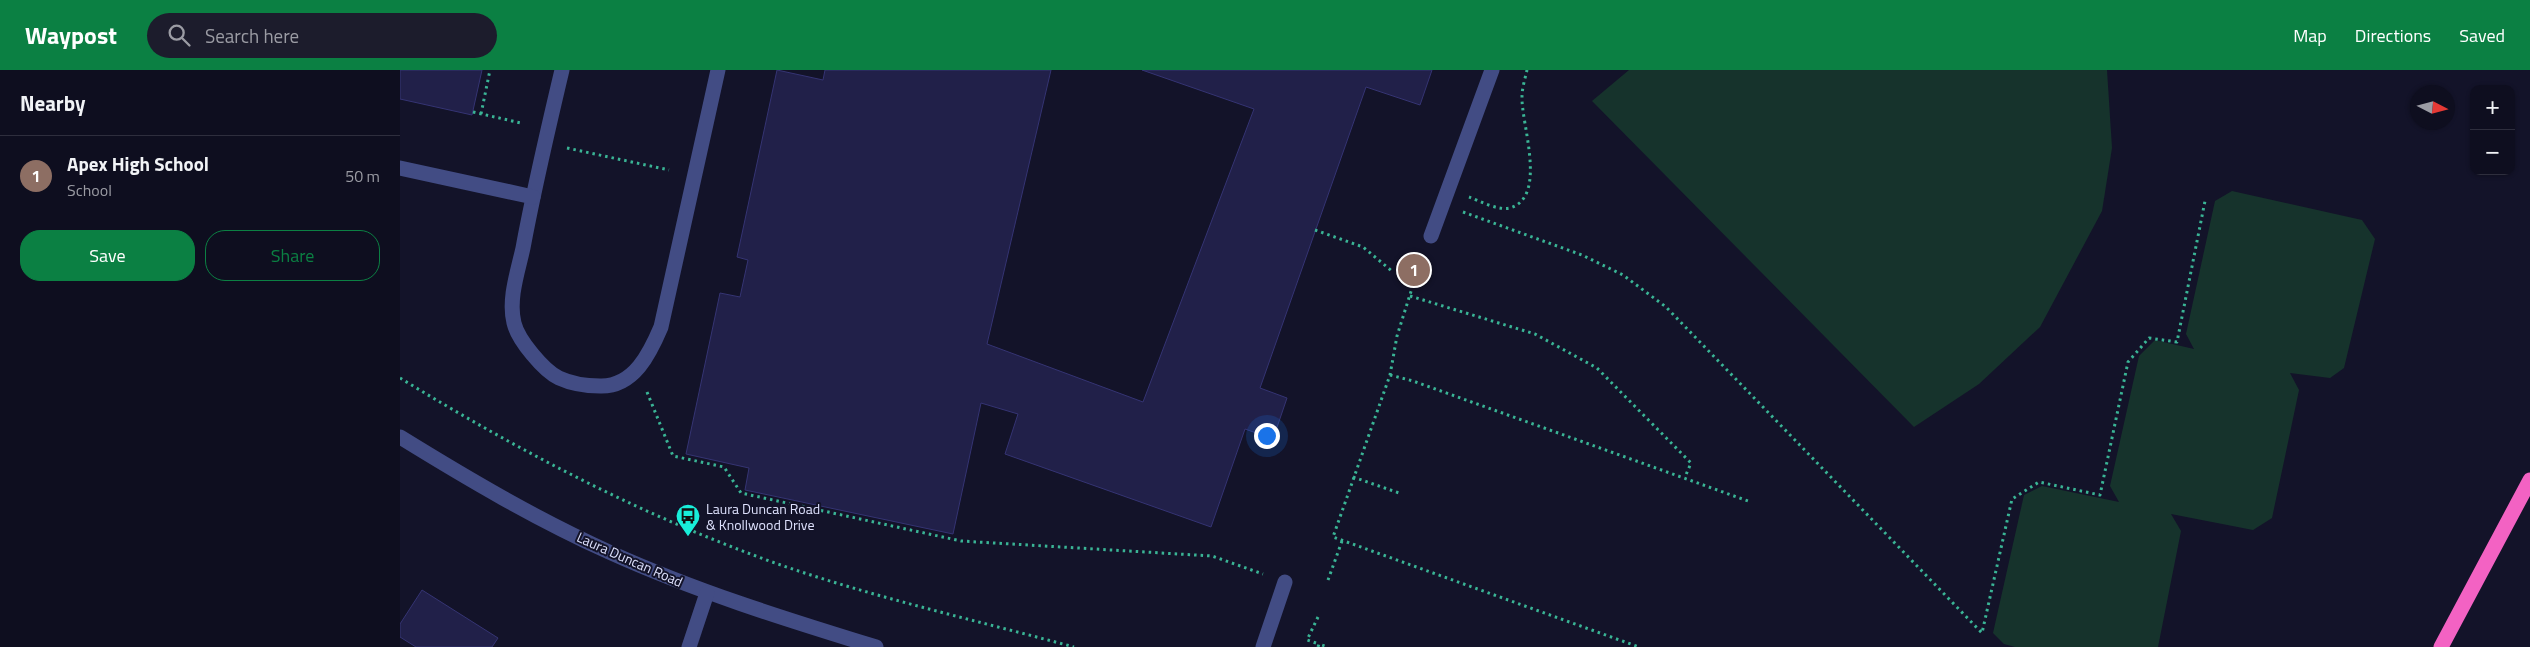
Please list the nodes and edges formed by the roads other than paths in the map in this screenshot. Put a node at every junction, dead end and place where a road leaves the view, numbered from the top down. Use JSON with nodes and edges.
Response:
{"nodes":[{"id":1,"x":562,"y":70,"type":"edge"},
{"id":2,"x":718,"y":70,"type":"edge"},
{"id":3,"x":1492,"y":70,"type":"edge"},
{"id":4,"x":400,"y":168,"type":"edge"},
{"id":5,"x":533,"y":196,"type":"junction"},
{"id":6,"x":1431,"y":236,"type":"dead end"},
{"id":7,"x":400,"y":437,"type":"edge"},
{"id":8,"x":2530,"y":480,"type":"edge"},
{"id":9,"x":1285,"y":582,"type":"road end"},
{"id":10,"x":707,"y":592,"type":"junction"},
{"id":11,"x":689,"y":647,"type":"edge"},
{"id":12,"x":876,"y":647,"type":"edge"},
{"id":13,"x":1263,"y":647,"type":"edge"},
{"id":14,"x":2441,"y":647,"type":"edge"}],
"edges":[{"from":1,"to":5,"type":"street"},
{"from":2,"to":5,"type":"street"},
{"from":3,"to":6,"type":"street"},
{"from":4,"to":5,"type":"street"},
{"from":7,"to":10,"type":"street","name":"Laura Duncan Road"},
{"from":8,"to":14,"type":"highway"},
{"from":9,"to":13,"type":"street"},
{"from":10,"to":11,"type":"street"},
{"from":10,"to":12,"type":"street","name":"Laura Duncan Road"}]}
